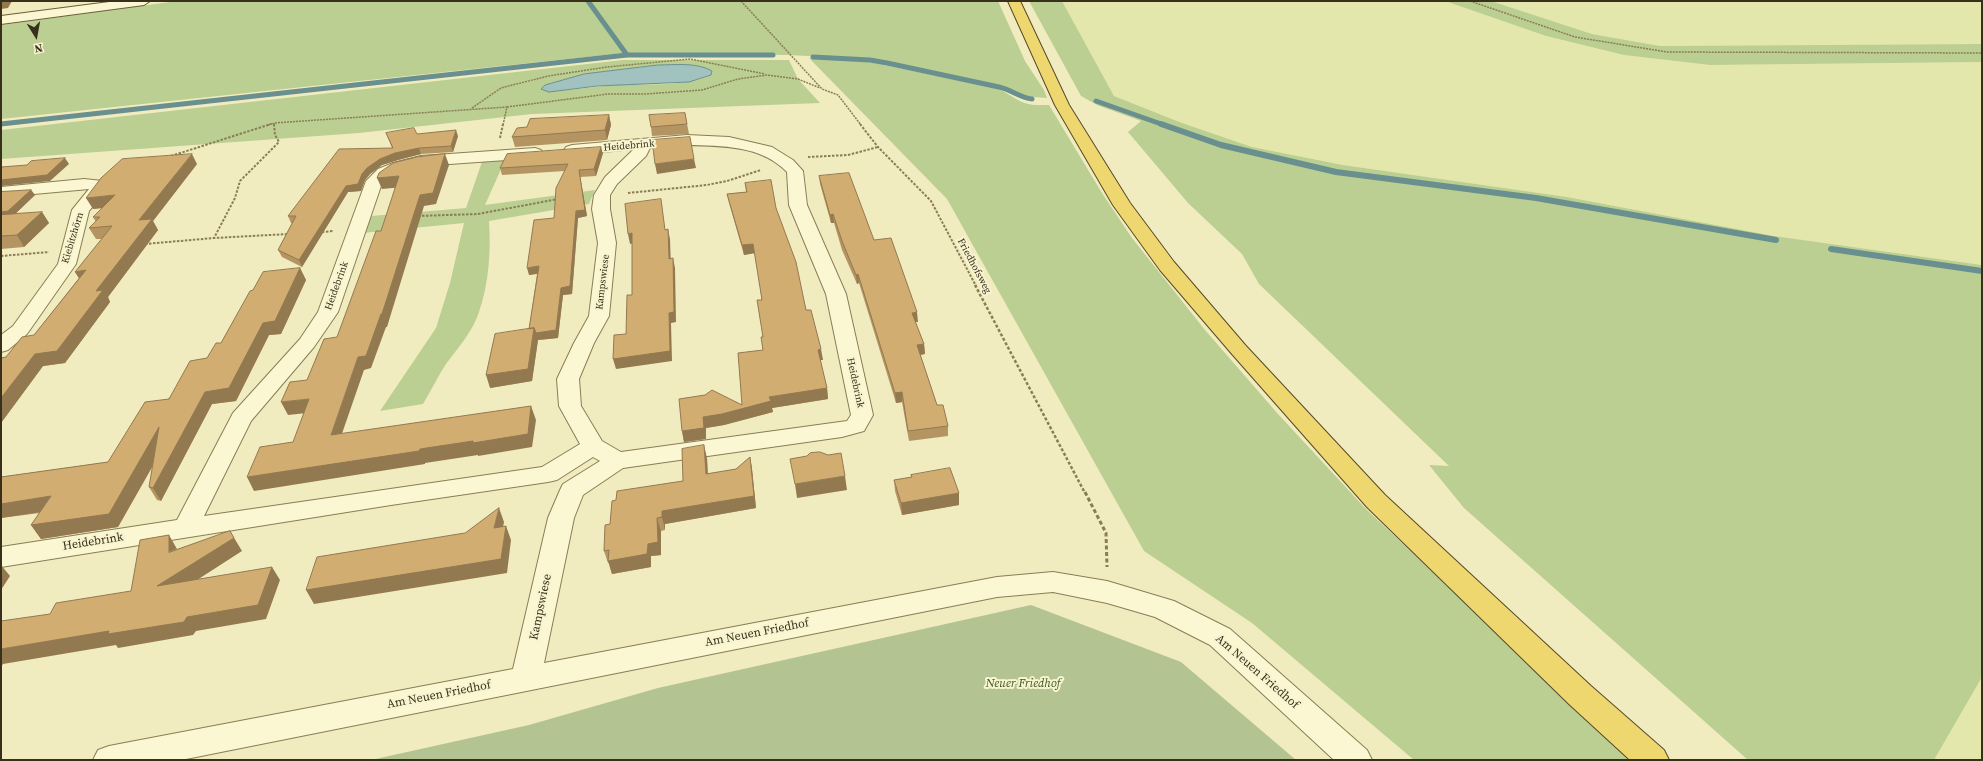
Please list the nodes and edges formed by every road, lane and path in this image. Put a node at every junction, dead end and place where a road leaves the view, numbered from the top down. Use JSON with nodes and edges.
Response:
{"nodes":[{"id":1,"x":144,"y":1,"type":"edge"},
{"id":2,"x":741,"y":1,"type":"edge"},
{"id":3,"x":1002,"y":1,"type":"edge"},
{"id":4,"x":1014,"y":1,"type":"edge"},
{"id":5,"x":1470,"y":1,"type":"edge"},
{"id":6,"x":1020,"y":16,"type":"junction"},
{"id":7,"x":1,"y":20,"type":"edge"},
{"id":8,"x":1982,"y":53,"type":"edge"},
{"id":9,"x":767,"y":75,"type":"junction"},
{"id":10,"x":822,"y":89,"type":"junction"},
{"id":11,"x":507,"y":107,"type":"junction"},
{"id":12,"x":470,"y":109,"type":"junction"},
{"id":13,"x":274,"y":123,"type":"junction"},
{"id":14,"x":644,"y":144,"type":"junction"},
{"id":15,"x":496,"y":156,"type":"junction"},
{"id":16,"x":167,"y":157,"type":"edge"},
{"id":17,"x":1,"y":192,"type":"edge"},
{"id":18,"x":359,"y":225,"type":"junction"},
{"id":19,"x":321,"y":232,"type":"edge"},
{"id":20,"x":294,"y":234,"type":"edge"},
{"id":21,"x":214,"y":238,"type":"junction"},
{"id":22,"x":142,"y":244,"type":"edge"},
{"id":23,"x":70,"y":251,"type":"junction"},
{"id":24,"x":1,"y":256,"type":"edge"},
{"id":25,"x":1,"y":346,"type":"edge"},
{"id":26,"x":593,"y":446,"type":"junction"},
{"id":27,"x":617,"y":461,"type":"junction"},
{"id":28,"x":548,"y":474,"type":"junction"},
{"id":29,"x":572,"y":490,"type":"junction"},
{"id":30,"x":186,"y":527,"type":"junction"},
{"id":31,"x":1,"y":557,"type":"edge"},
{"id":32,"x":1107,"y":592,"type":"junction"},
{"id":33,"x":526,"y":678,"type":"junction"},
{"id":34,"x":109,"y":760,"type":"edge"},
{"id":35,"x":1356,"y":760,"type":"edge"},
{"id":36,"x":1652,"y":760,"type":"edge"}],
"edges":[{"from":1,"to":7,"type":"street"},
{"from":2,"to":10,"type":"path","name":"Friedhofsweg"},
{"from":3,"to":6,"type":"highway"},
{"from":4,"to":6,"type":"highway"},
{"from":5,"to":8,"type":"path"},
{"from":6,"to":36,"type":"highway"},
{"from":9,"to":10,"type":"path"},
{"from":9,"to":11,"type":"path"},
{"from":9,"to":12,"type":"path"},
{"from":10,"to":32,"type":"path","name":"Friedhofsweg"},
{"from":11,"to":12,"type":"path"},
{"from":11,"to":15,"type":"path"},
{"from":12,"to":13,"type":"path"},
{"from":13,"to":16,"type":"path"},
{"from":13,"to":21,"type":"path"},
{"from":14,"to":15,"type":"street","name":"Heidebrink"},
{"from":14,"to":26,"type":"street","name":"Kampswiese"},
{"from":14,"to":27,"type":"street","name":"Heidebrink"},
{"from":15,"to":18,"type":"street","name":"Heidebrink"},
{"from":17,"to":23,"type":"street","name":"Kiebitzhörn"},
{"from":18,"to":19,"type":"path"},
{"from":18,"to":30,"type":"street","name":"Heidebrink"},
{"from":20,"to":21,"type":"path"},
{"from":21,"to":22,"type":"path"},
{"from":23,"to":24,"type":"path"},
{"from":23,"to":25,"type":"street","name":"Kiebitzhörn"},
{"from":26,"to":27,"type":"street"},
{"from":26,"to":28,"type":"street","name":"Heidebrink"},
{"from":27,"to":29,"type":"street","name":"Heidebrink"},
{"from":28,"to":29,"type":"street"},
{"from":28,"to":30,"type":"street","name":"Heidebrink"},
{"from":29,"to":33,"type":"street","name":"Kampswiese"},
{"from":30,"to":31,"type":"street","name":"Heidebrink"},
{"from":32,"to":33,"type":"street","name":"Am Neuen Friedhof"},
{"from":32,"to":35,"type":"street","name":"Am Neuen Friedhof"},
{"from":33,"to":34,"type":"street","name":"Am Neuen Friedhof"}]}
